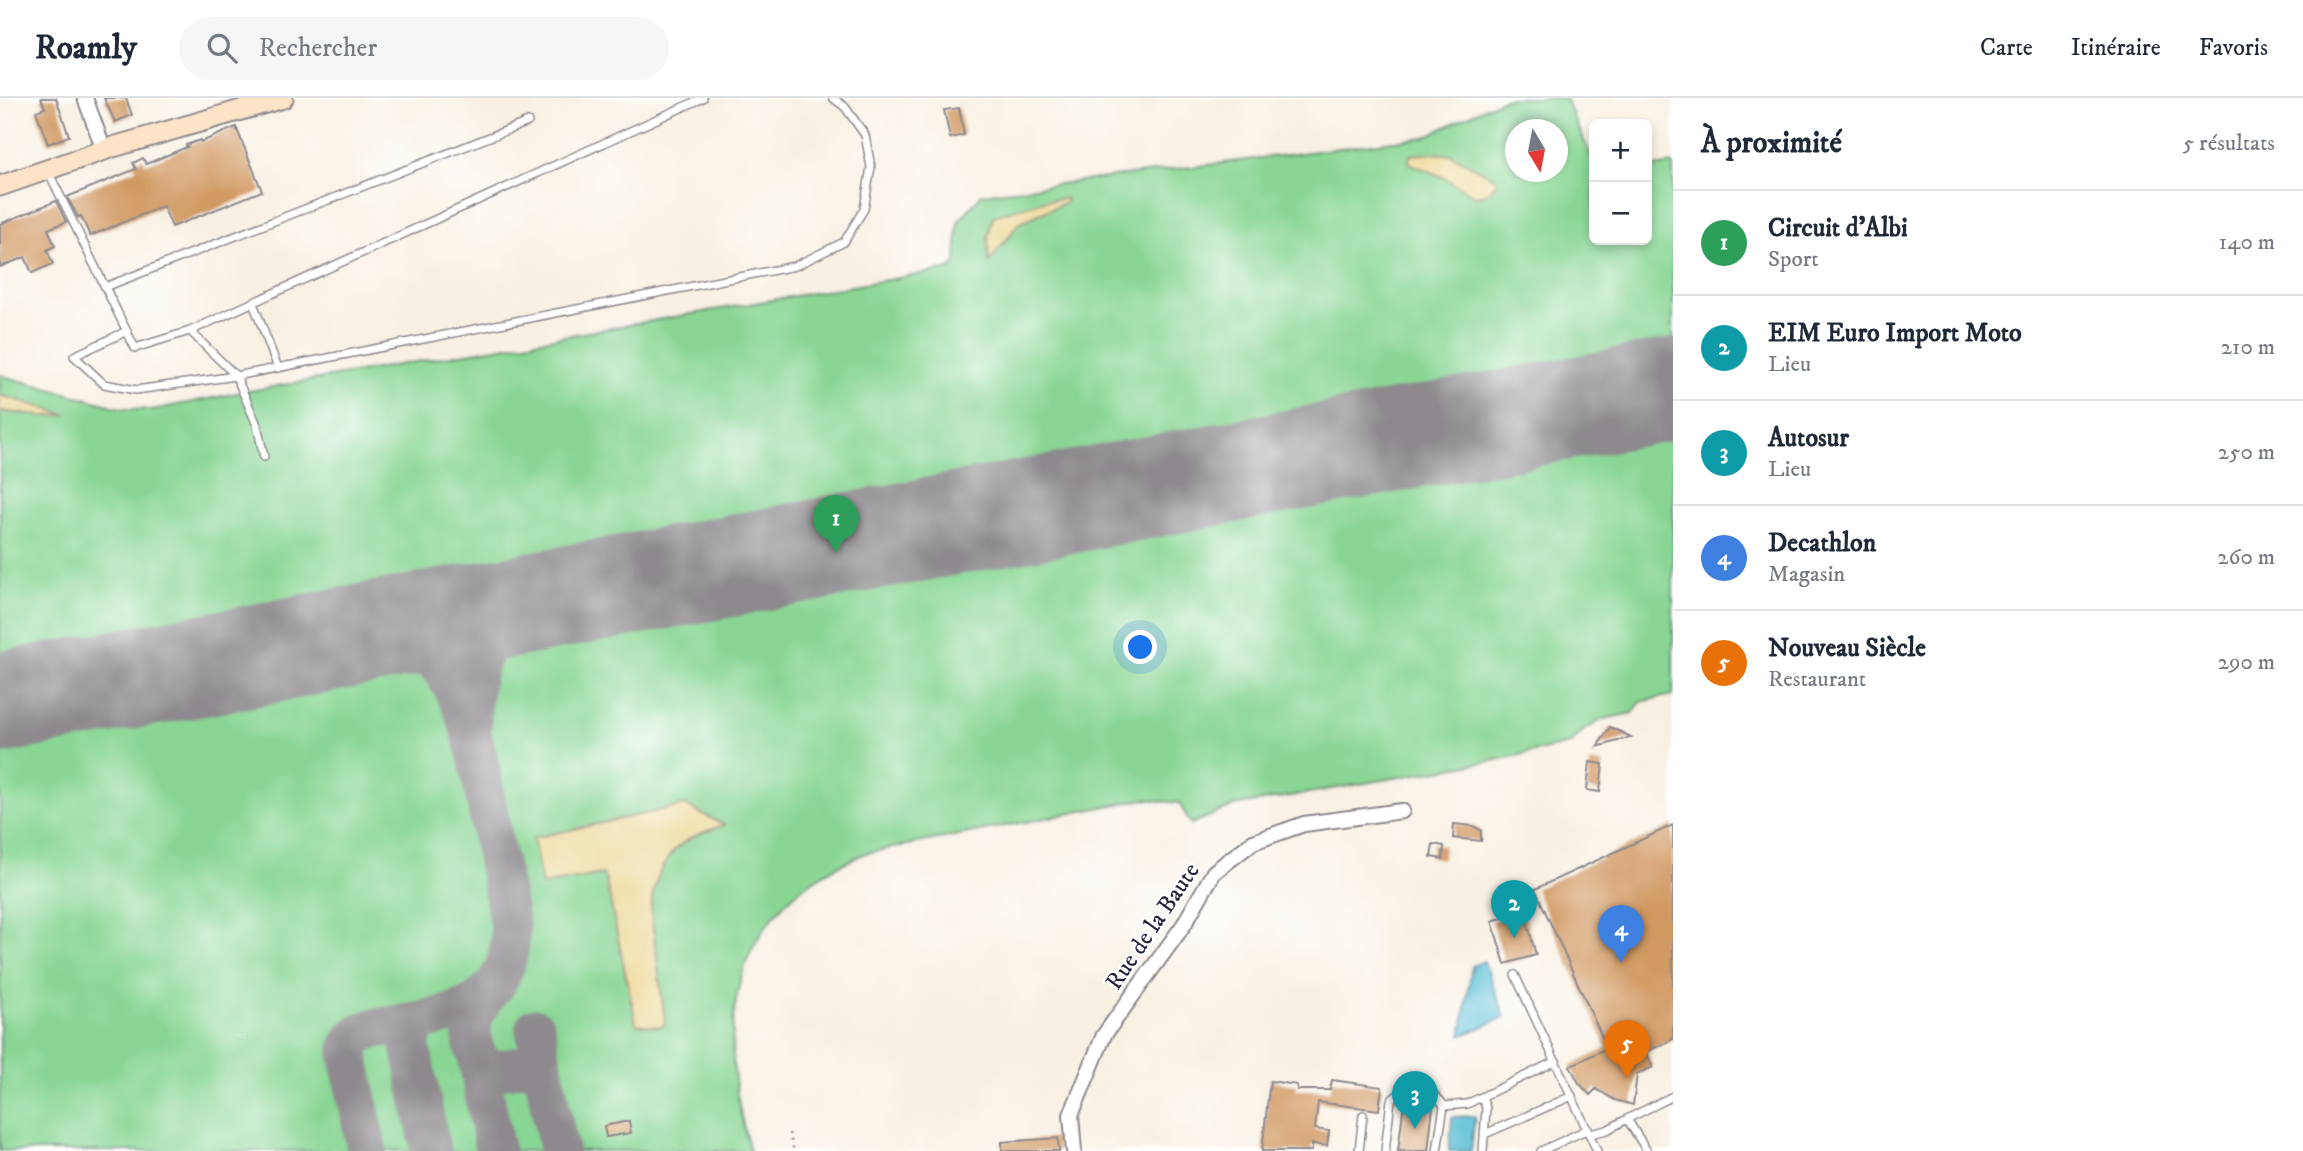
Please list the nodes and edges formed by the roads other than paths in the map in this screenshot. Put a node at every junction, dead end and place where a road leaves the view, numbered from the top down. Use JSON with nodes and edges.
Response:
{"nodes":[{"id":1,"x":85,"y":98,"type":"edge"},
{"id":2,"x":283,"y":98,"type":"edge"},
{"id":3,"x":703,"y":98,"type":"edge"},
{"id":4,"x":833,"y":98,"type":"edge"},
{"id":5,"x":528,"y":122,"type":"dead end"},
{"id":6,"x":104,"y":150,"type":"junction"},
{"id":7,"x":47,"y":170,"type":"junction"},
{"id":8,"x":0,"y":186,"type":"edge"},
{"id":9,"x":105,"y":287,"type":"junction"},
{"id":10,"x":253,"y":303,"type":"junction"},
{"id":11,"x":127,"y":331,"type":"junction"},
{"id":12,"x":190,"y":331,"type":"junction"},
{"id":13,"x":278,"y":368,"type":"junction"},
{"id":14,"x":236,"y":376,"type":"junction"},
{"id":15,"x":264,"y":457,"type":"dead end"},
{"id":16,"x":1402,"y":811,"type":"dead end"},
{"id":17,"x":1515,"y":975,"type":"dead end"},
{"id":18,"x":1556,"y":1061,"type":"junction"},
{"id":19,"x":1572,"y":1096,"type":"junction"},
{"id":20,"x":1673,"y":1096,"type":"edge"},
{"id":21,"x":1482,"y":1097,"type":"junction"},
{"id":22,"x":1444,"y":1107,"type":"junction"},
{"id":23,"x":1363,"y":1115,"type":"dead end"},
{"id":24,"x":1627,"y":1119,"type":"junction"},
{"id":25,"x":1589,"y":1132,"type":"junction"},
{"id":26,"x":1485,"y":1134,"type":"junction"},
{"id":27,"x":1074,"y":1151,"type":"edge"},
{"id":28,"x":1359,"y":1151,"type":"edge"},
{"id":29,"x":1385,"y":1151,"type":"edge"},
{"id":30,"x":1437,"y":1151,"type":"edge"},
{"id":31,"x":1483,"y":1151,"type":"edge"},
{"id":32,"x":1541,"y":1151,"type":"edge"},
{"id":33,"x":1597,"y":1151,"type":"edge"},
{"id":34,"x":1647,"y":1151,"type":"edge"}],
"edges":[{"from":1,"to":6,"type":"street"},
{"from":2,"to":6,"type":"street"},
{"from":3,"to":10,"type":"lane"},
{"from":4,"to":13,"type":"lane"},
{"from":5,"to":9,"type":"lane"},
{"from":6,"to":7,"type":"street"},
{"from":7,"to":8,"type":"street"},
{"from":7,"to":9,"type":"lane"},
{"from":9,"to":11,"type":"lane"},
{"from":10,"to":12,"type":"lane"},
{"from":10,"to":13,"type":"lane"},
{"from":11,"to":12,"type":"lane"},
{"from":11,"to":14,"type":"lane"},
{"from":12,"to":14,"type":"lane"},
{"from":13,"to":14,"type":"lane"},
{"from":14,"to":15,"type":"lane"},
{"from":16,"to":27,"type":"street","name":"Rue de la Baute"},
{"from":17,"to":18,"type":"lane"},
{"from":18,"to":19,"type":"lane"},
{"from":18,"to":21,"type":"lane"},
{"from":19,"to":25,"type":"lane"},
{"from":19,"to":26,"type":"lane"},
{"from":20,"to":24,"type":"lane"},
{"from":21,"to":22,"type":"lane"},
{"from":21,"to":26,"type":"lane"},
{"from":22,"to":29,"type":"lane"},
{"from":22,"to":30,"type":"lane"},
{"from":23,"to":28,"type":"lane"},
{"from":24,"to":25,"type":"lane"},
{"from":24,"to":34,"type":"lane"},
{"from":25,"to":32,"type":"lane"},
{"from":25,"to":33,"type":"lane"},
{"from":26,"to":31,"type":"lane"}]}
